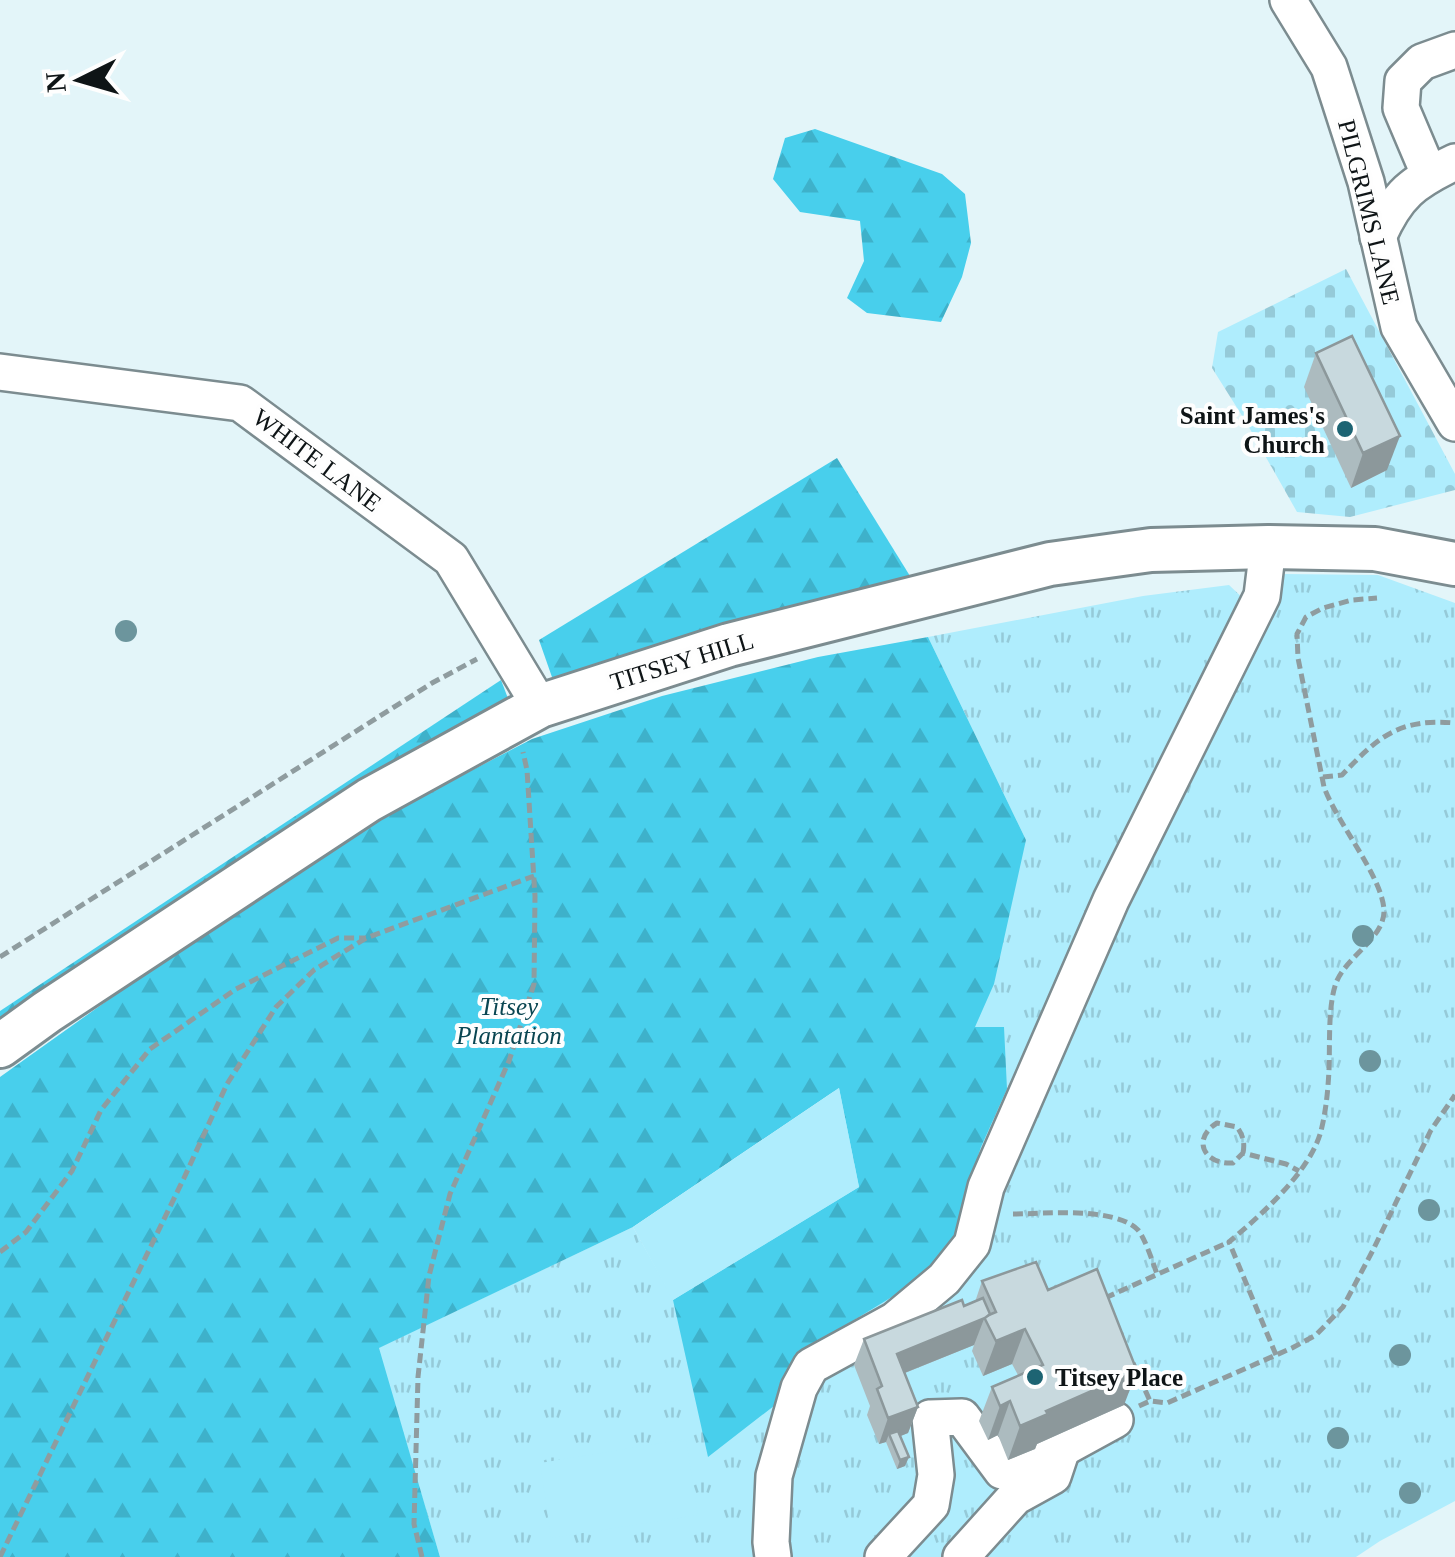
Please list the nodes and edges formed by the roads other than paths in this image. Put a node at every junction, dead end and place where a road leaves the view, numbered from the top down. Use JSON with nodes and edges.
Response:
{"nodes":[{"id":1,"x":1288,"y":0,"type":"edge"},
{"id":2,"x":1455,"y":50,"type":"edge"},
{"id":3,"x":1442,"y":168,"type":"edge"},
{"id":4,"x":1378,"y":238,"type":"junction"},
{"id":5,"x":0,"y":372,"type":"edge"},
{"id":6,"x":1455,"y":423,"type":"edge"},
{"id":7,"x":1268,"y":547,"type":"junction"},
{"id":8,"x":1455,"y":564,"type":"edge"},
{"id":9,"x":528,"y":713,"type":"junction"},
{"id":10,"x":0,"y":1046,"type":"edge"},
{"id":11,"x":1115,"y":1420,"type":"road end"},
{"id":12,"x":1062,"y":1449,"type":"junction"},
{"id":13,"x":773,"y":1557,"type":"edge"},
{"id":14,"x":883,"y":1557,"type":"edge"},
{"id":15,"x":961,"y":1557,"type":"edge"}],
"edges":[{"from":1,"to":4,"type":"street","name":"PILGRIMS LANE"},
{"from":2,"to":3,"type":"street"},
{"from":3,"to":4,"type":"street"},
{"from":4,"to":6,"type":"street","name":"PILGRIMS LANE"},
{"from":5,"to":9,"type":"street","name":"WHITE LANE"},
{"from":7,"to":8,"type":"main road","name":"TITSEY HILL"},
{"from":7,"to":9,"type":"main road","name":"TITSEY HILL"},
{"from":7,"to":13,"type":"street"},
{"from":9,"to":10,"type":"main road","name":"TITSEY HILL"},
{"from":11,"to":12,"type":"street"},
{"from":12,"to":14,"type":"street"},
{"from":12,"to":15,"type":"street"}]}
